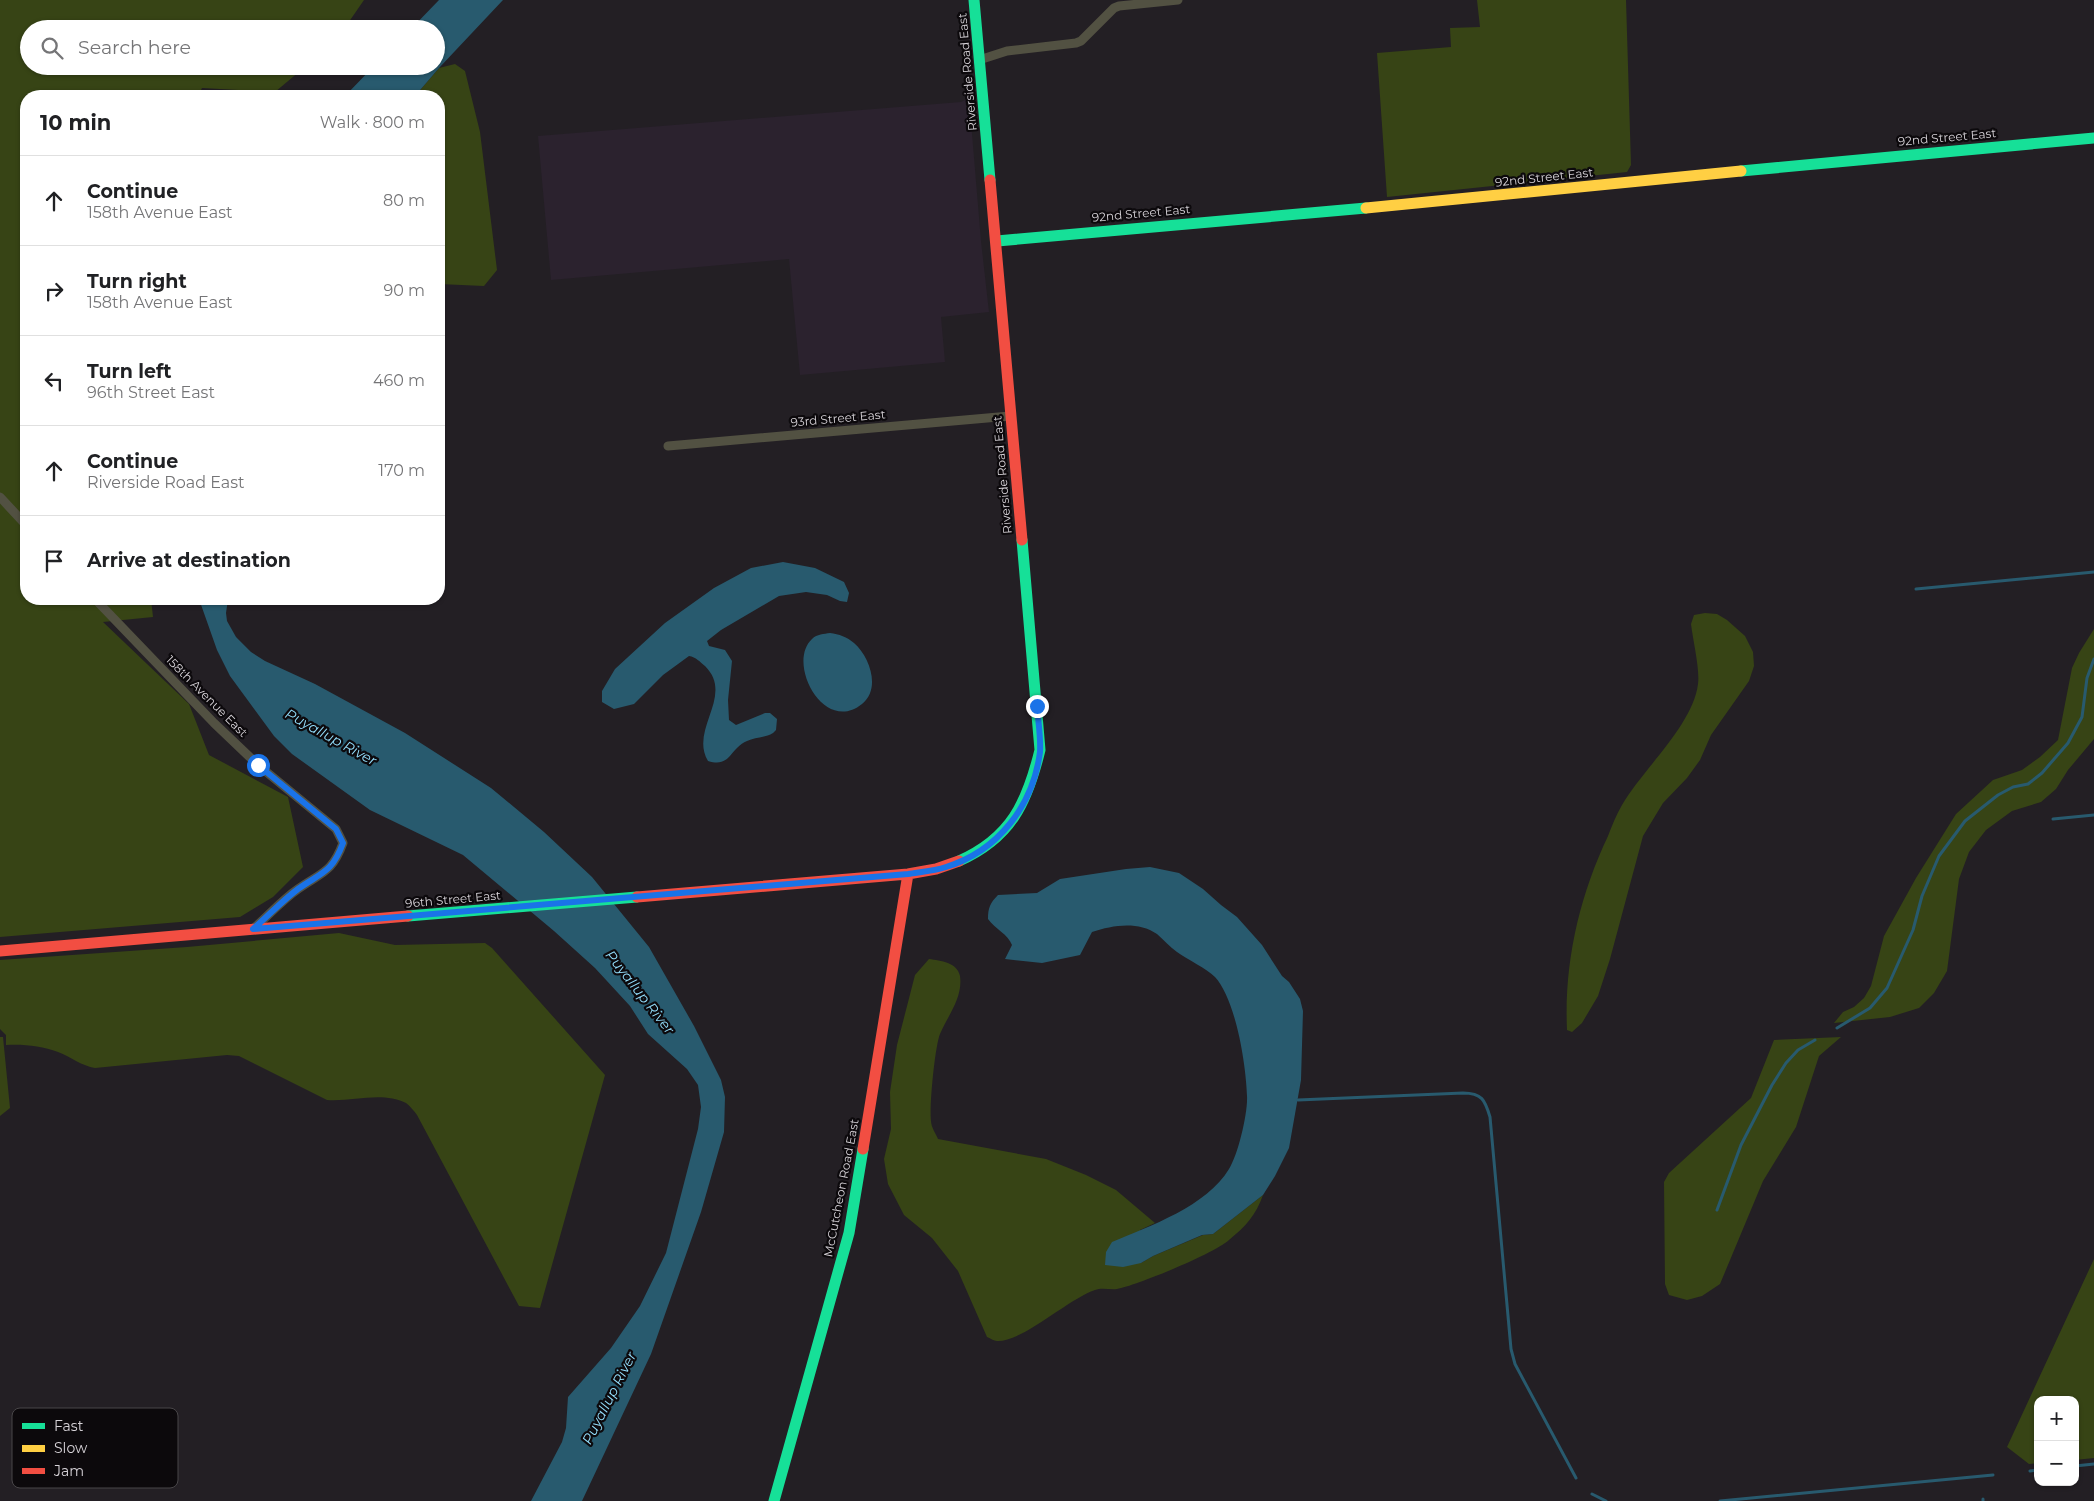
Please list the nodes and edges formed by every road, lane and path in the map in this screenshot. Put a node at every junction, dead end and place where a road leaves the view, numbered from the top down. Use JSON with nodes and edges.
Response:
{"nodes":[{"id":1,"x":974,"y":0,"type":"edge"},
{"id":2,"x":1178,"y":0,"type":"edge"},
{"id":3,"x":980,"y":60,"type":"junction"},
{"id":4,"x":2094,"y":138,"type":"edge"},
{"id":5,"x":996,"y":240,"type":"junction"},
{"id":6,"x":1010,"y":416,"type":"junction"},
{"id":7,"x":668,"y":446,"type":"dead end"},
{"id":8,"x":0,"y":497,"type":"edge"},
{"id":9,"x":20,"y":519,"type":"edge"},
{"id":10,"x":101,"y":605,"type":"edge"},
{"id":11,"x":908,"y":874,"type":"junction"},
{"id":12,"x":253,"y":929,"type":"junction"},
{"id":13,"x":0,"y":951,"type":"edge"},
{"id":14,"x":774,"y":1501,"type":"edge"}],
"edges":[{"from":1,"to":3,"type":"street","name":"Riverside Road East"},
{"from":2,"to":3,"type":"street"},
{"from":3,"to":5,"type":"street","name":"Riverside Road East"},
{"from":4,"to":5,"type":"street","name":"92nd Street East"},
{"from":5,"to":6,"type":"street","name":"Riverside Road East"},
{"from":6,"to":7,"type":"street","name":"93rd Street East"},
{"from":6,"to":11,"type":"street","name":"Riverside Road East"},
{"from":8,"to":9,"type":"street"},
{"from":10,"to":12,"type":"street","name":"158th Avenue East"},
{"from":11,"to":12,"type":"street","name":"96th Street East"},
{"from":11,"to":14,"type":"street","name":"McCutcheon Road East"},
{"from":12,"to":13,"type":"street","name":"96th Street East"}]}
